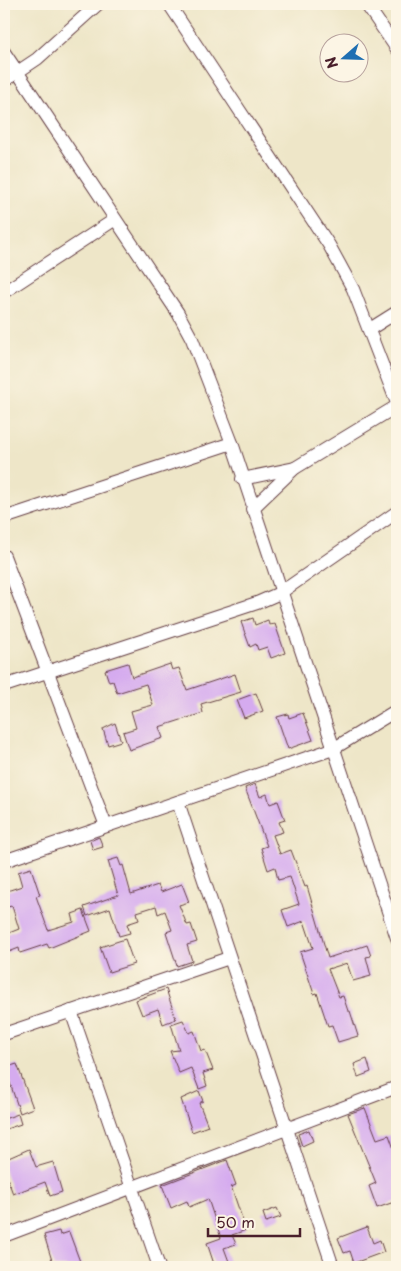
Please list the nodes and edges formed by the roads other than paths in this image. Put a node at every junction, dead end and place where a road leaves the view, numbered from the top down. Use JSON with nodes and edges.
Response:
{"nodes":[{"id":1,"x":98,"y":4,"type":"edge"},
{"id":2,"x":169,"y":4,"type":"edge"},
{"id":3,"x":366,"y":4,"type":"edge"},
{"id":4,"x":397,"y":49,"type":"edge"},
{"id":5,"x":4,"y":52,"type":"edge"},
{"id":6,"x":18,"y":74,"type":"junction"},
{"id":7,"x":4,"y":81,"type":"edge"},
{"id":8,"x":114,"y":220,"type":"junction"},
{"id":9,"x":4,"y":292,"type":"edge"},
{"id":10,"x":397,"y":312,"type":"edge"},
{"id":11,"x":370,"y":329,"type":"junction"},
{"id":12,"x":397,"y":404,"type":"edge"},
{"id":13,"x":232,"y":443,"type":"junction"},
{"id":14,"x":295,"y":468,"type":"junction"},
{"id":15,"x":242,"y":479,"type":"junction"},
{"id":16,"x":252,"y":509,"type":"junction"},
{"id":17,"x":397,"y":512,"type":"edge"},
{"id":18,"x":4,"y":518,"type":"edge"},
{"id":19,"x":4,"y":556,"type":"edge"},
{"id":20,"x":280,"y":593,"type":"junction"},
{"id":21,"x":49,"y":671,"type":"junction"},
{"id":22,"x":4,"y":686,"type":"edge"},
{"id":23,"x":397,"y":710,"type":"edge"},
{"id":24,"x":333,"y":749,"type":"junction"},
{"id":25,"x":178,"y":802,"type":"junction"},
{"id":26,"x":106,"y":826,"type":"junction"},
{"id":27,"x":4,"y":861,"type":"edge"},
{"id":28,"x":397,"y":938,"type":"edge"},
{"id":29,"x":229,"y":958,"type":"junction"},
{"id":30,"x":71,"y":1011,"type":"junction"},
{"id":31,"x":4,"y":1034,"type":"edge"},
{"id":32,"x":397,"y":1087,"type":"edge"},
{"id":33,"x":287,"y":1129,"type":"junction"},
{"id":34,"x":132,"y":1188,"type":"junction"},
{"id":35,"x":4,"y":1236,"type":"edge"},
{"id":36,"x":159,"y":1267,"type":"edge"},
{"id":37,"x":332,"y":1267,"type":"edge"}],
"edges":[{"from":1,"to":6,"type":"street"},
{"from":2,"to":11,"type":"street"},
{"from":3,"to":4,"type":"street"},
{"from":5,"to":6,"type":"street"},
{"from":6,"to":7,"type":"street"},
{"from":6,"to":8,"type":"street"},
{"from":8,"to":9,"type":"street"},
{"from":8,"to":13,"type":"street"},
{"from":10,"to":11,"type":"street"},
{"from":11,"to":12,"type":"street"},
{"from":12,"to":14,"type":"street"},
{"from":13,"to":15,"type":"street"},
{"from":13,"to":18,"type":"street"},
{"from":14,"to":15,"type":"street"},
{"from":14,"to":16,"type":"street"},
{"from":15,"to":16,"type":"street"},
{"from":16,"to":20,"type":"street"},
{"from":17,"to":20,"type":"street"},
{"from":19,"to":21,"type":"street"},
{"from":20,"to":21,"type":"street"},
{"from":20,"to":24,"type":"street"},
{"from":21,"to":22,"type":"street"},
{"from":21,"to":26,"type":"street"},
{"from":23,"to":24,"type":"street"},
{"from":24,"to":25,"type":"street"},
{"from":24,"to":28,"type":"street"},
{"from":25,"to":26,"type":"street"},
{"from":25,"to":29,"type":"street"},
{"from":26,"to":27,"type":"street"},
{"from":29,"to":30,"type":"street"},
{"from":29,"to":33,"type":"street"},
{"from":30,"to":31,"type":"street"},
{"from":30,"to":34,"type":"street"},
{"from":32,"to":33,"type":"street"},
{"from":33,"to":34,"type":"street"},
{"from":33,"to":37,"type":"street"},
{"from":34,"to":35,"type":"street"},
{"from":34,"to":36,"type":"street"}]}
